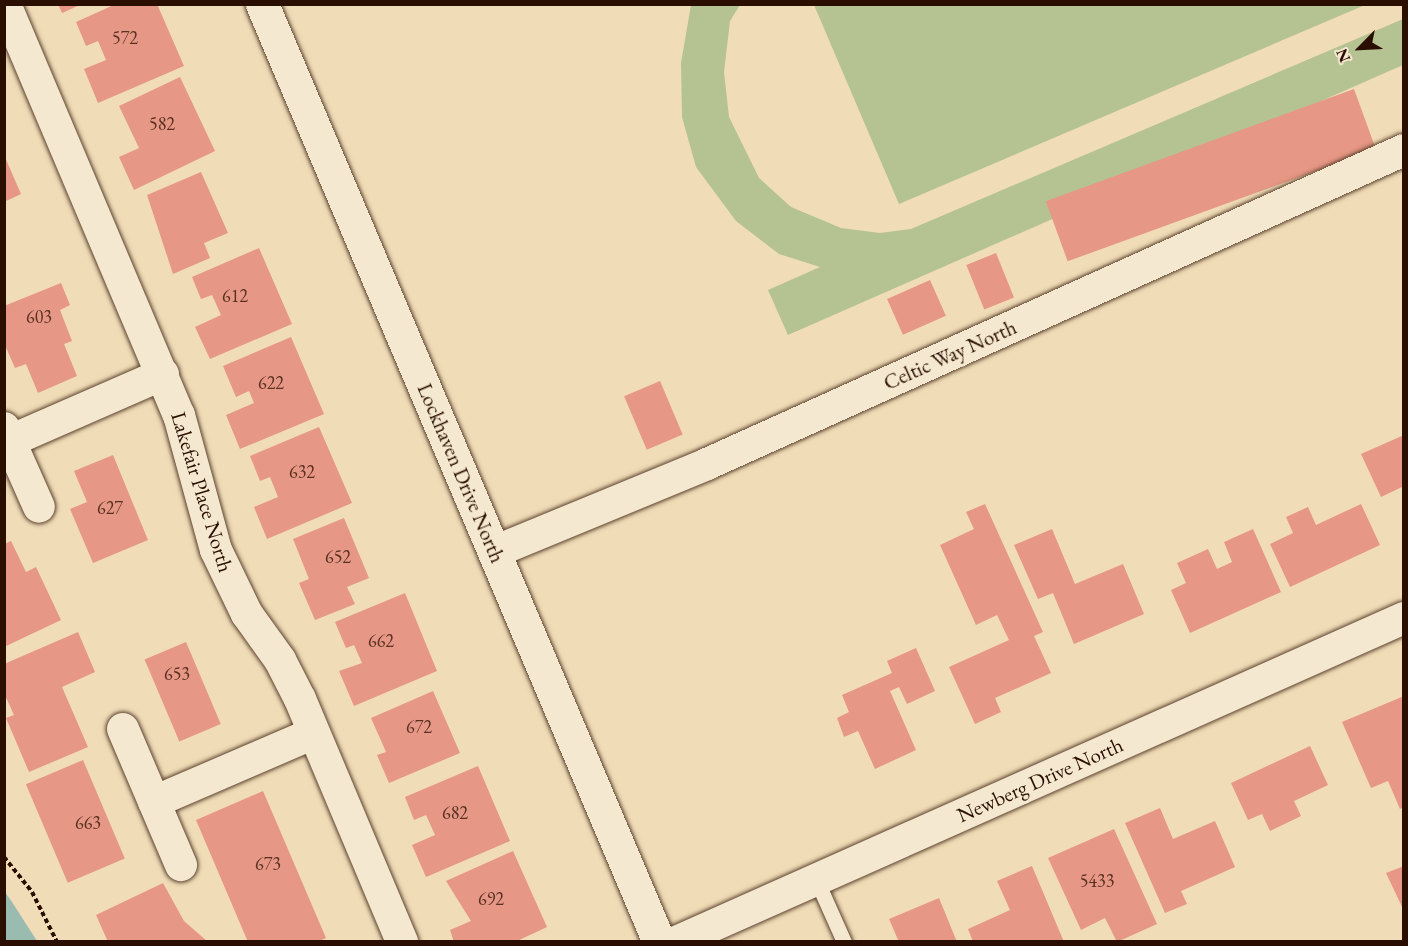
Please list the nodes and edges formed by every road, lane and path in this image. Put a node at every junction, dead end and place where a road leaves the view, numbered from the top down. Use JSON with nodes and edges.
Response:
{"nodes":[{"id":1,"x":5,"y":4,"type":"edge"},
{"id":2,"x":262,"y":4,"type":"edge"},
{"id":3,"x":14,"y":51,"type":"edge"},
{"id":4,"x":1404,"y":150,"type":"edge"},
{"id":5,"x":163,"y":374,"type":"junction"},
{"id":6,"x":7,"y":434,"type":"edge"},
{"id":7,"x":39,"y":507,"type":"dead end"},
{"id":8,"x":494,"y":552,"type":"junction"},
{"id":9,"x":1404,"y":618,"type":"edge"},
{"id":10,"x":123,"y":729,"type":"dead end"},
{"id":11,"x":314,"y":734,"type":"junction"},
{"id":12,"x":154,"y":802,"type":"junction"},
{"id":13,"x":4,"y":857,"type":"edge"},
{"id":14,"x":181,"y":866,"type":"dead end"},
{"id":15,"x":816,"y":879,"type":"junction"},
{"id":16,"x":57,"y":942,"type":"edge"},
{"id":17,"x":402,"y":942,"type":"edge"},
{"id":18,"x":659,"y":942,"type":"edge"},
{"id":19,"x":676,"y":942,"type":"edge"},
{"id":20,"x":844,"y":942,"type":"edge"}],
"edges":[{"from":1,"to":3,"type":"street","name":"Lakefair Place North"},
{"from":2,"to":8,"type":"street","name":"Lockhaven Drive North"},
{"from":3,"to":5,"type":"street","name":"Lakefair Place North"},
{"from":4,"to":8,"type":"street","name":"Celtic Way North"},
{"from":5,"to":6,"type":"street"},
{"from":5,"to":11,"type":"street","name":"Lakefair Place North"},
{"from":6,"to":7,"type":"street"},
{"from":8,"to":18,"type":"street","name":"Lockhaven Drive North"},
{"from":9,"to":15,"type":"street","name":"Newberg Drive North"},
{"from":10,"to":12,"type":"street"},
{"from":11,"to":12,"type":"street"},
{"from":11,"to":17,"type":"street","name":"Lakefair Place North"},
{"from":12,"to":14,"type":"street"},
{"from":13,"to":16,"type":"path"},
{"from":15,"to":19,"type":"street","name":"Newberg Drive North"},
{"from":15,"to":20,"type":"lane"}]}
